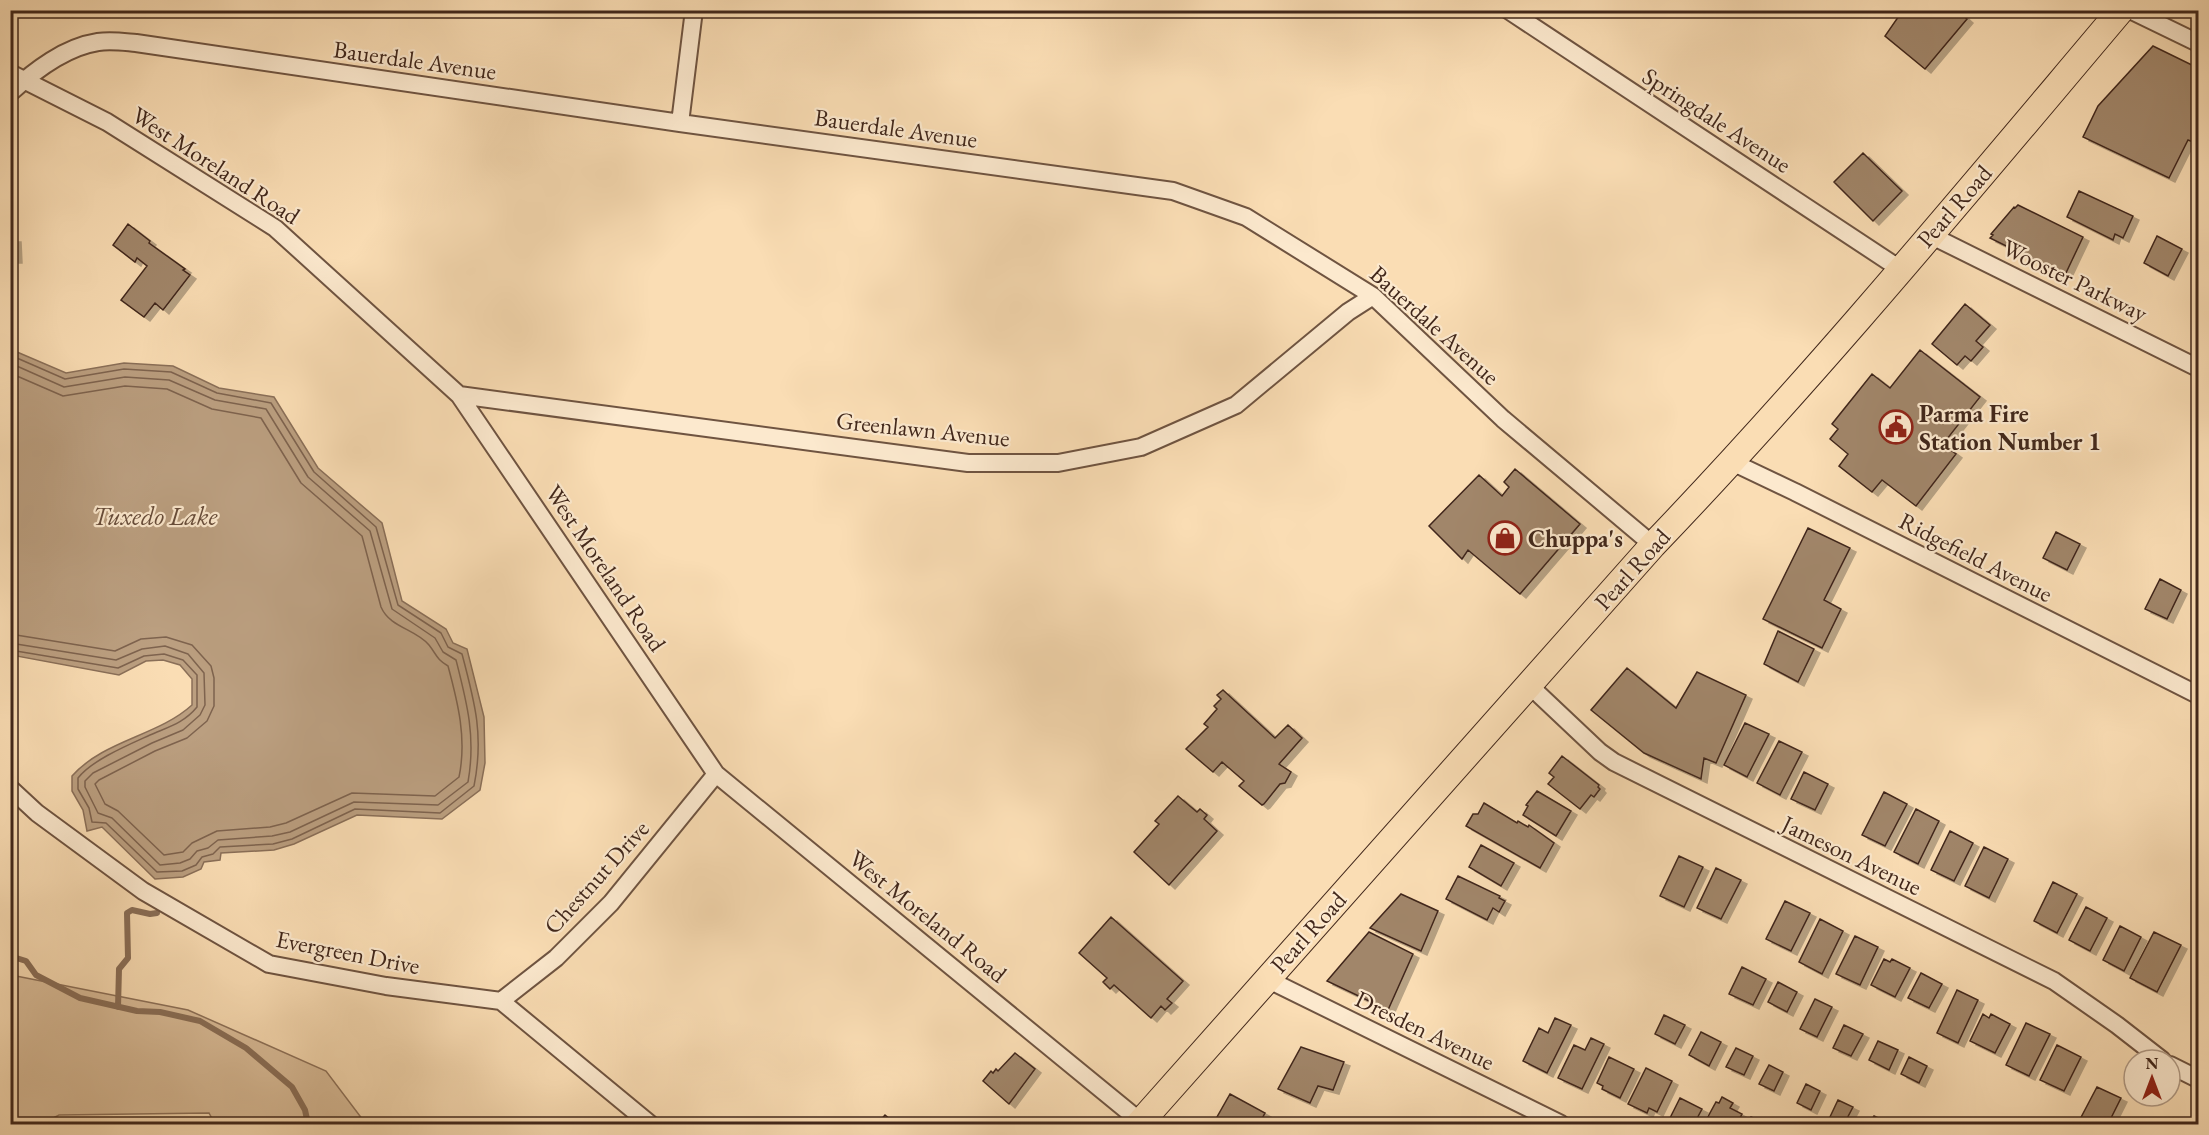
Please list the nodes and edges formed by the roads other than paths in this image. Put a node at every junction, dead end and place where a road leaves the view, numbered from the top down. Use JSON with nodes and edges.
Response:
{"nodes":[{"id":1,"x":694,"y":10,"type":"edge"},
{"id":2,"x":1508,"y":10,"type":"edge"},
{"id":3,"x":2121,"y":10,"type":"edge"},
{"id":4,"x":2130,"y":10,"type":"edge"},
{"id":5,"x":2199,"y":44,"type":"edge"},
{"id":6,"x":18,"y":76,"type":"edge"},
{"id":7,"x":10,"y":93,"type":"edge"},
{"id":8,"x":680,"y":123,"type":"junction"},
{"id":9,"x":1930,"y":235,"type":"junction"},
{"id":10,"x":1900,"y":269,"type":"junction"},
{"id":11,"x":1373,"y":296,"type":"junction"},
{"id":12,"x":2199,"y":368,"type":"edge"},
{"id":13,"x":459,"y":395,"type":"junction"},
{"id":14,"x":1732,"y":462,"type":"junction"},
{"id":15,"x":1653,"y":545,"type":"junction"},
{"id":16,"x":1529,"y":685,"type":"junction"},
{"id":17,"x":2199,"y":695,"type":"edge"},
{"id":18,"x":716,"y":774,"type":"junction"},
{"id":19,"x":10,"y":788,"type":"edge"},
{"id":20,"x":1267,"y":979,"type":"junction"},
{"id":21,"x":501,"y":1001,"type":"junction"},
{"id":22,"x":2147,"y":1048,"type":"edge"},
{"id":23,"x":2182,"y":1071,"type":"edge"},
{"id":24,"x":2199,"y":1079,"type":"edge"},
{"id":25,"x":1140,"y":1123,"type":"edge"},
{"id":26,"x":650,"y":1125,"type":"edge"},
{"id":27,"x":1561,"y":1125,"type":"edge"}],
"edges":[{"from":1,"to":8,"type":"street"},
{"from":2,"to":10,"type":"street","name":"Springdale Avenue"},
{"from":3,"to":9,"type":"main road","name":"Pearl Road"},
{"from":4,"to":5,"type":"street"},
{"from":6,"to":7,"type":"street","name":"Bauerdale Avenue"},
{"from":6,"to":8,"type":"street","name":"Bauerdale Avenue"},
{"from":6,"to":13,"type":"street","name":"West Moreland Road"},
{"from":8,"to":11,"type":"street","name":"Bauerdale Avenue"},
{"from":9,"to":10,"type":"main road","name":"Pearl Road"},
{"from":9,"to":12,"type":"street","name":"Wooster Parkway"},
{"from":10,"to":14,"type":"main road","name":"Pearl Road"},
{"from":11,"to":13,"type":"street","name":"Greenlawn Avenue"},
{"from":11,"to":15,"type":"street","name":"Bauerdale Avenue"},
{"from":13,"to":18,"type":"street","name":"West Moreland Road"},
{"from":14,"to":15,"type":"main road","name":"Pearl Road"},
{"from":14,"to":17,"type":"street","name":"Ridgefield Avenue"},
{"from":15,"to":16,"type":"main road","name":"Pearl Road"},
{"from":16,"to":20,"type":"main road","name":"Pearl Road"},
{"from":16,"to":22,"type":"street","name":"Jameson Avenue"},
{"from":18,"to":21,"type":"street","name":"Chestnut Drive"},
{"from":18,"to":25,"type":"street","name":"West Moreland Road"},
{"from":19,"to":21,"type":"street","name":"Evergreen Drive"},
{"from":20,"to":25,"type":"main road","name":"Pearl Road"},
{"from":20,"to":27,"type":"street","name":"Dresden Avenue"},
{"from":21,"to":26,"type":"street"},
{"from":23,"to":24,"type":"street"}]}
